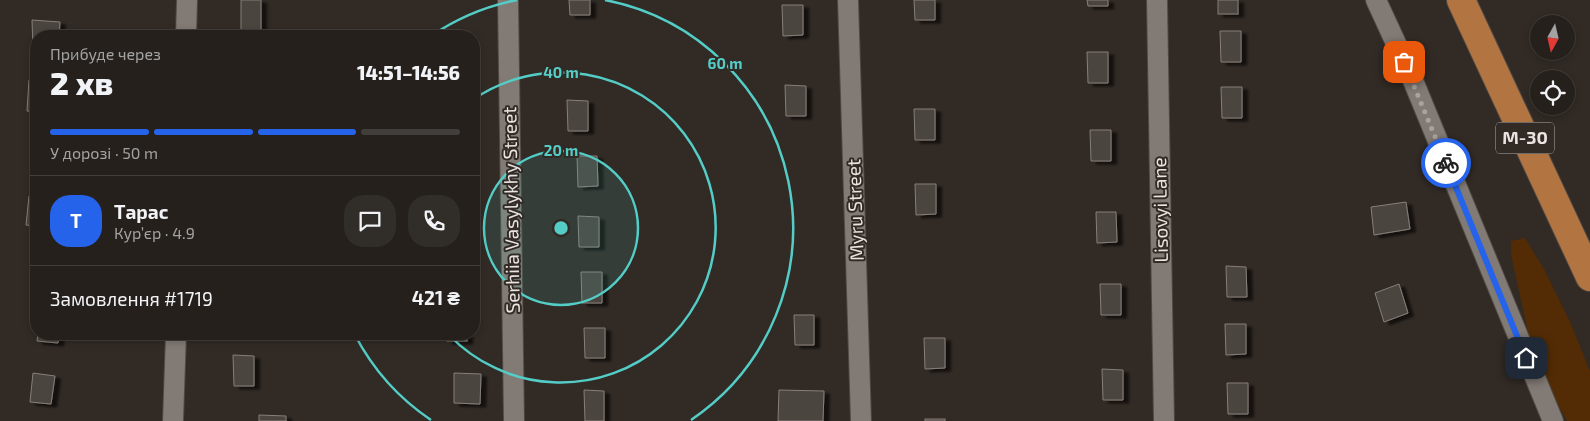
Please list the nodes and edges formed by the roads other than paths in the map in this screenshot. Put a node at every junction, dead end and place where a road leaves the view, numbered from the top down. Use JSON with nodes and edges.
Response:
{"nodes":[{"id":1,"x":187,"y":0,"type":"edge"},
{"id":2,"x":508,"y":0,"type":"edge"},
{"id":3,"x":848,"y":0,"type":"edge"},
{"id":4,"x":1157,"y":0,"type":"edge"},
{"id":5,"x":1376,"y":0,"type":"edge"},
{"id":6,"x":1461,"y":0,"type":"edge"},
{"id":7,"x":186,"y":30,"type":"edge"},
{"id":8,"x":1590,"y":277,"type":"edge"},
{"id":9,"x":176,"y":340,"type":"edge"},
{"id":10,"x":173,"y":421,"type":"edge"},
{"id":11,"x":514,"y":421,"type":"edge"},
{"id":12,"x":861,"y":421,"type":"edge"},
{"id":13,"x":1164,"y":421,"type":"edge"},
{"id":14,"x":1553,"y":421,"type":"edge"}],
"edges":[{"from":1,"to":7,"type":"street"},
{"from":2,"to":11,"type":"street","name":"Serhiia Vasylykhy Street"},
{"from":3,"to":12,"type":"street","name":"Myru Street"},
{"from":4,"to":13,"type":"street","name":"Lisovyi Lane"},
{"from":5,"to":14,"type":"street"},
{"from":6,"to":8,"type":"highway","number":"М-30"},
{"from":9,"to":10,"type":"street"}]}
